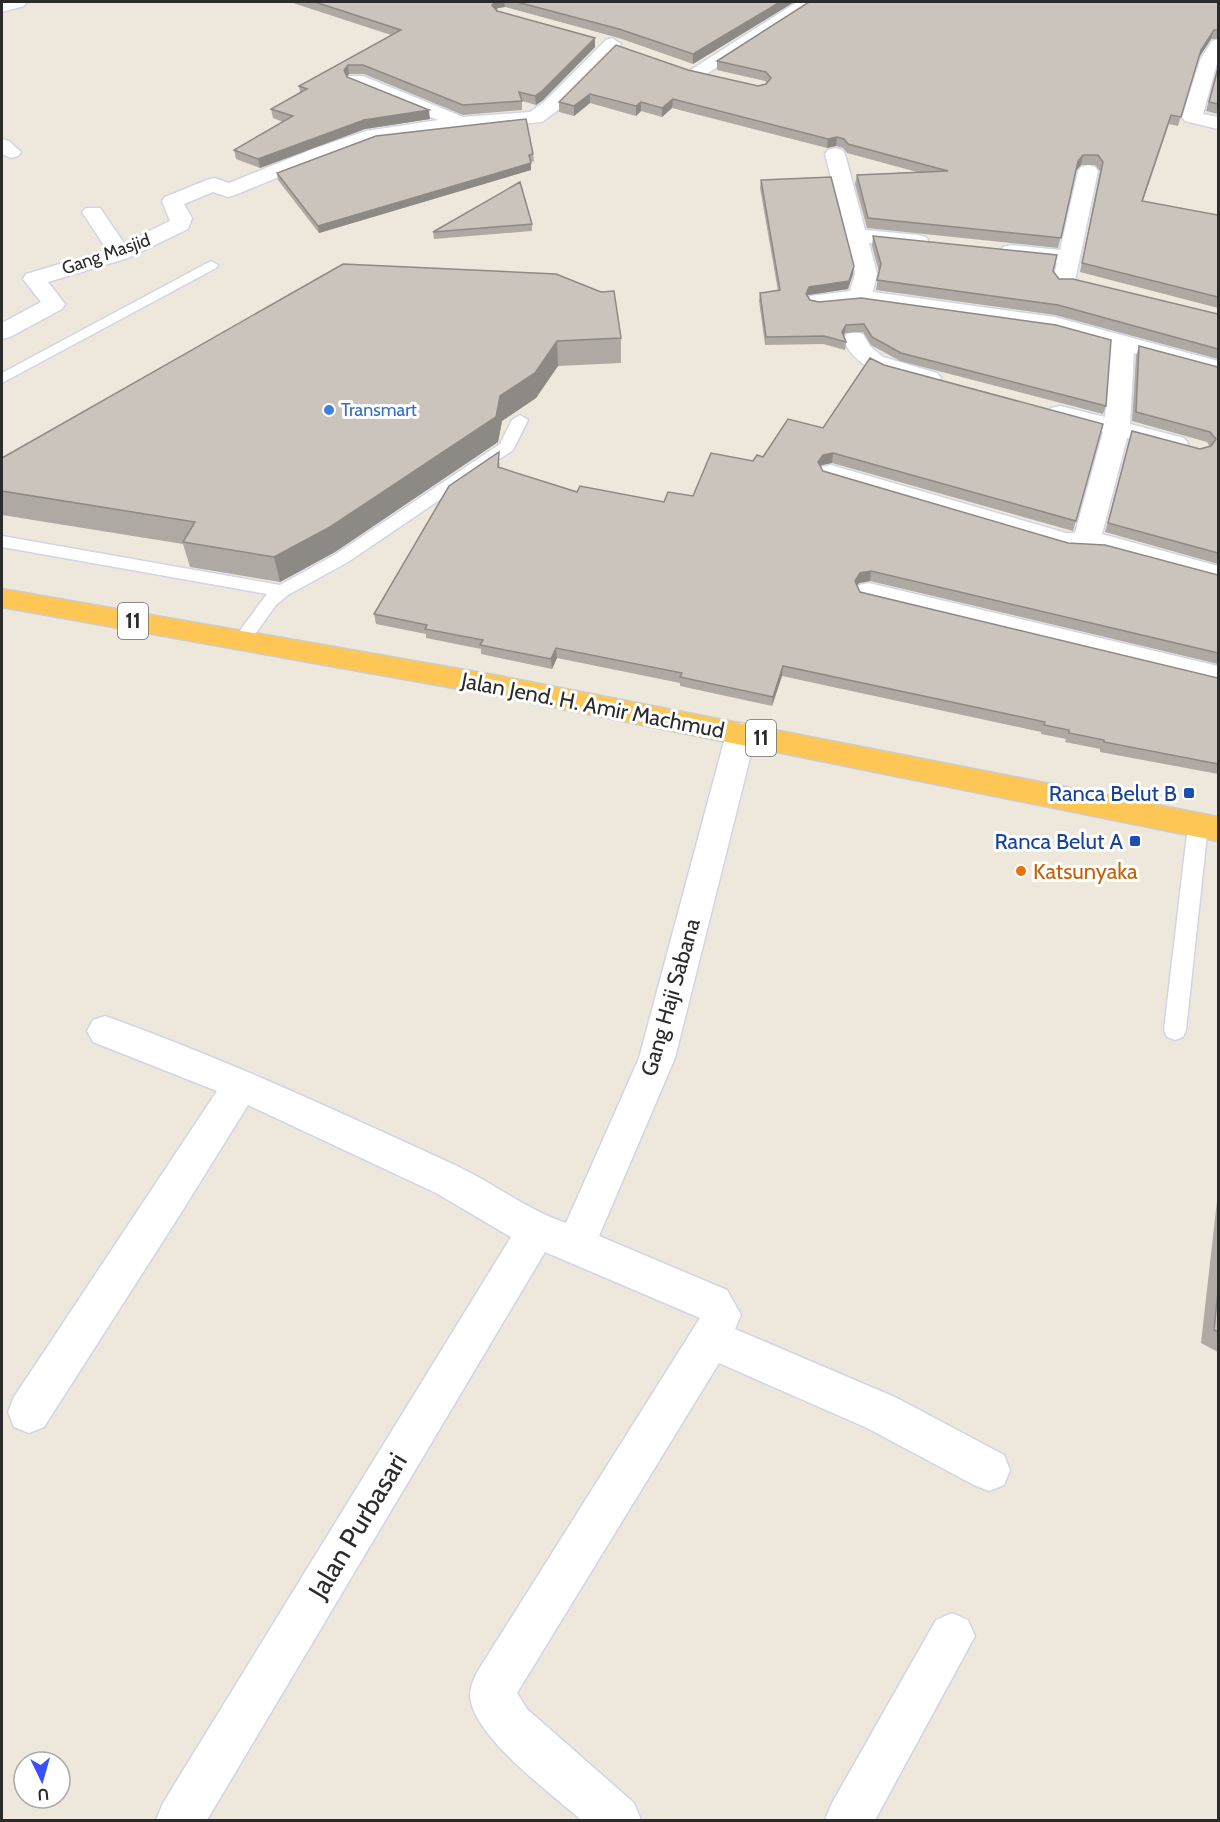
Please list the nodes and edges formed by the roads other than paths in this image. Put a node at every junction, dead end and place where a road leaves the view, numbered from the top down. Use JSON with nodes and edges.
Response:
{"nodes":[{"id":1,"x":18,"y":2,"type":"edge"},
{"id":2,"x":808,"y":2,"type":"edge"},
{"id":3,"x":2,"y":7,"type":"edge"},
{"id":4,"x":590,"y":38,"type":"edge"},
{"id":5,"x":612,"y":44,"type":"junction"},
{"id":6,"x":1218,"y":45,"type":"edge"},
{"id":7,"x":633,"y":52,"type":"edge"},
{"id":8,"x":674,"y":66,"type":"edge"},
{"id":9,"x":695,"y":73,"type":"junction"},
{"id":10,"x":716,"y":78,"type":"edge"},
{"id":11,"x":356,"y":80,"type":"edge"},
{"id":12,"x":535,"y":118,"type":"junction"},
{"id":13,"x":462,"y":123,"type":"junction"},
{"id":14,"x":1218,"y":123,"type":"edge"},
{"id":15,"x":542,"y":139,"type":"dead end"},
{"id":16,"x":835,"y":154,"type":"edge"},
{"id":17,"x":1088,"y":171,"type":"edge"},
{"id":18,"x":93,"y":212,"type":"dead end"},
{"id":19,"x":854,"y":235,"type":"junction"},
{"id":20,"x":938,"y":244,"type":"edge"},
{"id":21,"x":985,"y":249,"type":"edge"},
{"id":22,"x":120,"y":253,"type":"junction"},
{"id":23,"x":211,"y":265,"type":"dead end"},
{"id":24,"x":1074,"y":273,"type":"junction"},
{"id":25,"x":860,"y":297,"type":"junction"},
{"id":26,"x":818,"y":301,"type":"edge"},
{"id":27,"x":1055,"y":324,"type":"junction"},
{"id":28,"x":2,"y":332,"type":"edge"},
{"id":29,"x":855,"y":339,"type":"edge"},
{"id":30,"x":1123,"y":342,"type":"junction"},
{"id":31,"x":1218,"y":368,"type":"edge"},
{"id":32,"x":2,"y":380,"type":"edge"},
{"id":33,"x":948,"y":383,"type":"edge"},
{"id":34,"x":1038,"y":407,"type":"edge"},
{"id":35,"x":520,"y":420,"type":"edge"},
{"id":36,"x":1117,"y":428,"type":"junction"},
{"id":37,"x":1197,"y":449,"type":"edge"},
{"id":38,"x":831,"y":473,"type":"edge"},
{"id":39,"x":2,"y":542,"type":"edge"},
{"id":40,"x":1086,"y":543,"type":"junction"},
{"id":41,"x":1218,"y":574,"type":"edge"},
{"id":42,"x":282,"y":591,"type":"junction"},
{"id":43,"x":869,"y":592,"type":"edge"},
{"id":44,"x":2,"y":598,"type":"edge"},
{"id":45,"x":253,"y":642,"type":"junction"},
{"id":46,"x":1218,"y":676,"type":"edge"},
{"id":47,"x":741,"y":734,"type":"junction"},
{"id":48,"x":1208,"y":827,"type":"edge"},
{"id":49,"x":1175,"y":1030,"type":"dead end"},
{"id":50,"x":105,"y":1031,"type":"dead end"},
{"id":51,"x":241,"y":1084,"type":"junction"},
{"id":52,"x":536,"y":1231,"type":"junction"},
{"id":53,"x":576,"y":1245,"type":"junction"},
{"id":54,"x":711,"y":1339,"type":"junction"},
{"id":55,"x":29,"y":1412,"type":"dead end"},
{"id":56,"x":988,"y":1470,"type":"dead end"},
{"id":57,"x":951,"y":1636,"type":"dead end"},
{"id":58,"x":180,"y":1821,"type":"edge"},
{"id":59,"x":617,"y":1821,"type":"edge"},
{"id":60,"x":849,"y":1821,"type":"edge"}],
"edges":[{"from":1,"to":3,"type":"street"},
{"from":2,"to":9,"type":"street"},
{"from":4,"to":5,"type":"street"},
{"from":5,"to":7,"type":"street"},
{"from":5,"to":12,"type":"street"},
{"from":6,"to":14,"type":"street"},
{"from":8,"to":9,"type":"street"},
{"from":9,"to":10,"type":"street"},
{"from":11,"to":13,"type":"street"},
{"from":12,"to":13,"type":"street"},
{"from":12,"to":15,"type":"street"},
{"from":13,"to":22,"type":"street","name":"Gang Masjid"},
{"from":16,"to":19,"type":"street"},
{"from":17,"to":24,"type":"street"},
{"from":18,"to":22,"type":"street"},
{"from":19,"to":20,"type":"street"},
{"from":19,"to":25,"type":"street"},
{"from":21,"to":24,"type":"street"},
{"from":22,"to":28,"type":"street","name":"Gang Masjid"},
{"from":23,"to":32,"type":"lane"},
{"from":24,"to":27,"type":"street"},
{"from":25,"to":26,"type":"street"},
{"from":25,"to":27,"type":"street"},
{"from":27,"to":30,"type":"street"},
{"from":29,"to":33,"type":"street"},
{"from":30,"to":31,"type":"street"},
{"from":30,"to":36,"type":"street"},
{"from":34,"to":36,"type":"street"},
{"from":35,"to":42,"type":"lane"},
{"from":36,"to":37,"type":"street"},
{"from":36,"to":40,"type":"street"},
{"from":38,"to":40,"type":"street"},
{"from":39,"to":42,"type":"lane"},
{"from":40,"to":41,"type":"street"},
{"from":42,"to":45,"type":"lane"},
{"from":43,"to":46,"type":"street"},
{"from":44,"to":45,"type":"highway","name":"Jalan Jend. H. Amir Machmud","number":"11"},
{"from":45,"to":47,"type":"highway","name":"Jalan Jend. H. Amir Machmud","number":"11"},
{"from":47,"to":48,"type":"highway","name":"Jalan Jend. H. Amir Machmud","number":"11"},
{"from":47,"to":53,"type":"street","name":"Gang Haji Sabana"},
{"from":48,"to":49,"type":"lane"},
{"from":50,"to":51,"type":"street"},
{"from":51,"to":52,"type":"street"},
{"from":51,"to":55,"type":"street"},
{"from":52,"to":53,"type":"street"},
{"from":52,"to":58,"type":"street","name":"Jalan Purbasari"},
{"from":53,"to":54,"type":"street"},
{"from":54,"to":56,"type":"street"},
{"from":54,"to":59,"type":"street"},
{"from":57,"to":60,"type":"street"}]}
